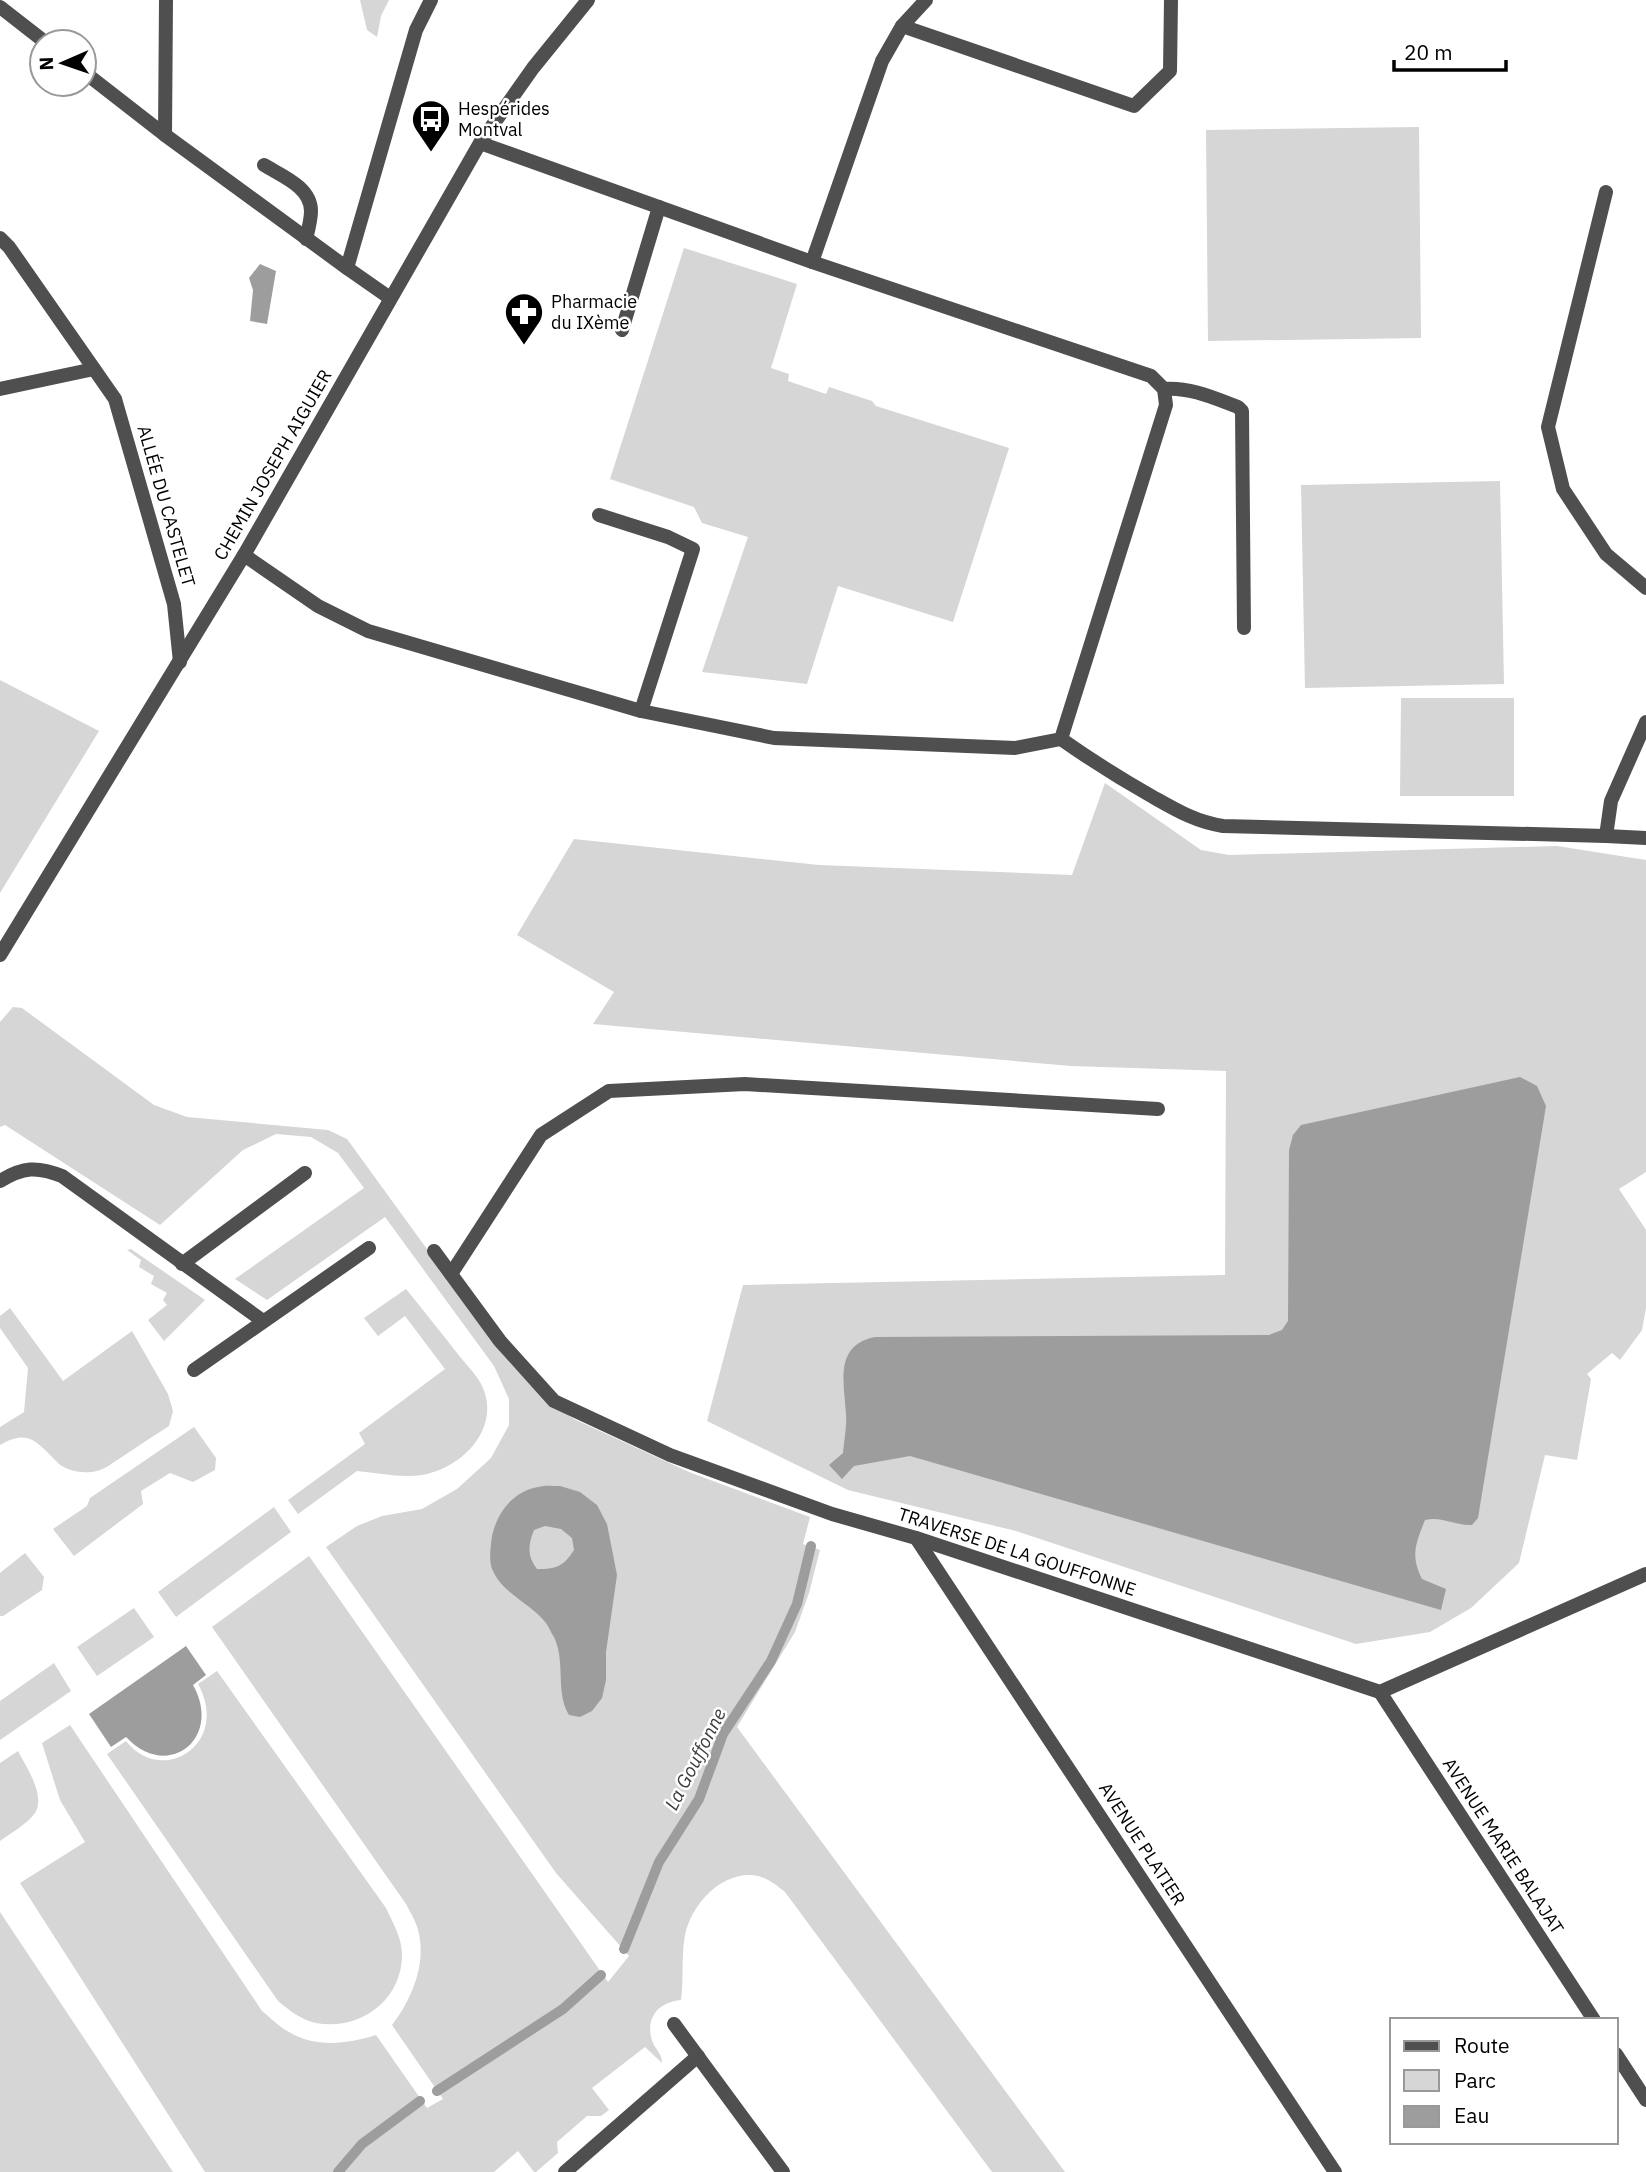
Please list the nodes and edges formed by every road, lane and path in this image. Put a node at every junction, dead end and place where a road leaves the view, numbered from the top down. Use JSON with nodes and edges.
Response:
{"nodes":[{"id":1,"x":166,"y":0,"type":"edge"},
{"id":2,"x":431,"y":0,"type":"edge"},
{"id":3,"x":588,"y":0,"type":"edge"},
{"id":4,"x":926,"y":0,"type":"edge"},
{"id":5,"x":1171,"y":0,"type":"edge"},
{"id":6,"x":0,"y":7,"type":"edge"},
{"id":7,"x":902,"y":26,"type":"junction"},
{"id":8,"x":28,"y":29,"type":"edge"},
{"id":9,"x":98,"y":83,"type":"edge"},
{"id":10,"x":165,"y":135,"type":"junction"},
{"id":11,"x":480,"y":143,"type":"junction"},
{"id":12,"x":264,"y":165,"type":"dead end"},
{"id":13,"x":1606,"y":192,"type":"dead end"},
{"id":14,"x":659,"y":207,"type":"junction"},
{"id":15,"x":0,"y":238,"type":"edge"},
{"id":16,"x":306,"y":239,"type":"junction"},
{"id":17,"x":812,"y":262,"type":"junction"},
{"id":18,"x":348,"y":268,"type":"junction"},
{"id":19,"x":390,"y":298,"type":"junction"},
{"id":20,"x":622,"y":330,"type":"dead end"},
{"id":21,"x":93,"y":369,"type":"junction"},
{"id":22,"x":0,"y":389,"type":"edge"},
{"id":23,"x":1164,"y":389,"type":"junction"},
{"id":24,"x":599,"y":515,"type":"dead end"},
{"id":25,"x":244,"y":555,"type":"junction"},
{"id":26,"x":1646,"y":588,"type":"edge"},
{"id":27,"x":1244,"y":628,"type":"dead end"},
{"id":28,"x":180,"y":662,"type":"junction"},
{"id":29,"x":640,"y":711,"type":"junction"},
{"id":30,"x":1646,"y":723,"type":"edge"},
{"id":31,"x":1061,"y":739,"type":"junction"},
{"id":32,"x":1606,"y":836,"type":"junction"},
{"id":33,"x":1646,"y":838,"type":"edge"},
{"id":34,"x":0,"y":955,"type":"edge"},
{"id":35,"x":1158,"y":1109,"type":"dead end"},
{"id":36,"x":305,"y":1173,"type":"dead end"},
{"id":37,"x":0,"y":1181,"type":"edge"},
{"id":38,"x":369,"y":1248,"type":"dead end"},
{"id":39,"x":434,"y":1251,"type":"dead end"},
{"id":40,"x":182,"y":1264,"type":"junction"},
{"id":41,"x":451,"y":1274,"type":"junction"},
{"id":42,"x":263,"y":1321,"type":"junction"},
{"id":43,"x":194,"y":1370,"type":"dead end"},
{"id":44,"x":916,"y":1538,"type":"junction"},
{"id":45,"x":1646,"y":1574,"type":"edge"},
{"id":46,"x":1380,"y":1692,"type":"junction"},
{"id":47,"x":1593,"y":2018,"type":"edge"},
{"id":48,"x":674,"y":2024,"type":"dead end"},
{"id":49,"x":698,"y":2056,"type":"junction"},
{"id":50,"x":1618,"y":2057,"type":"edge"},
{"id":51,"x":1646,"y":2100,"type":"edge"},
{"id":52,"x":565,"y":2172,"type":"edge"},
{"id":53,"x":783,"y":2172,"type":"edge"},
{"id":54,"x":1335,"y":2172,"type":"edge"}],
"edges":[{"from":1,"to":10,"type":"street"},
{"from":2,"to":18,"type":"street"},
{"from":3,"to":11,"type":"street","name":"CHEMIN JOSEPH AIGUIER"},
{"from":4,"to":7,"type":"street"},
{"from":5,"to":7,"type":"street"},
{"from":6,"to":8,"type":"street"},
{"from":7,"to":17,"type":"street"},
{"from":9,"to":10,"type":"street"},
{"from":10,"to":16,"type":"street"},
{"from":11,"to":14,"type":"street"},
{"from":11,"to":19,"type":"street","name":"CHEMIN JOSEPH AIGUIER"},
{"from":12,"to":16,"type":"street"},
{"from":13,"to":26,"type":"street"},
{"from":14,"to":17,"type":"street"},
{"from":14,"to":20,"type":"street"},
{"from":15,"to":21,"type":"street","name":"ALLÉE DU CASTELET"},
{"from":16,"to":18,"type":"street"},
{"from":17,"to":23,"type":"street"},
{"from":18,"to":19,"type":"street"},
{"from":19,"to":25,"type":"street","name":"CHEMIN JOSEPH AIGUIER"},
{"from":21,"to":22,"type":"street"},
{"from":21,"to":28,"type":"street","name":"ALLÉE DU CASTELET"},
{"from":23,"to":27,"type":"street"},
{"from":23,"to":31,"type":"street"},
{"from":24,"to":29,"type":"street"},
{"from":25,"to":28,"type":"street","name":"CHEMIN JOSEPH AIGUIER"},
{"from":25,"to":29,"type":"street"},
{"from":28,"to":34,"type":"street","name":"CHEMIN JOSEPH AIGUIER"},
{"from":29,"to":31,"type":"street"},
{"from":30,"to":32,"type":"street"},
{"from":31,"to":32,"type":"street"},
{"from":32,"to":33,"type":"street"},
{"from":35,"to":41,"type":"street"},
{"from":36,"to":40,"type":"street"},
{"from":37,"to":40,"type":"street"},
{"from":38,"to":42,"type":"street"},
{"from":39,"to":41,"type":"street","name":"TRAVERSE DE LA GOUFFONNE"},
{"from":40,"to":42,"type":"street"},
{"from":41,"to":44,"type":"street","name":"TRAVERSE DE LA GOUFFONNE"},
{"from":42,"to":43,"type":"street"},
{"from":44,"to":46,"type":"street","name":"TRAVERSE DE LA GOUFFONNE"},
{"from":44,"to":54,"type":"street","name":"AVENUE PLATIER"},
{"from":45,"to":46,"type":"street"},
{"from":46,"to":47,"type":"street","name":"AVENUE MARIE BALAJAT"},
{"from":48,"to":49,"type":"street"},
{"from":49,"to":52,"type":"street"},
{"from":49,"to":53,"type":"street"},
{"from":50,"to":51,"type":"street"}]}
